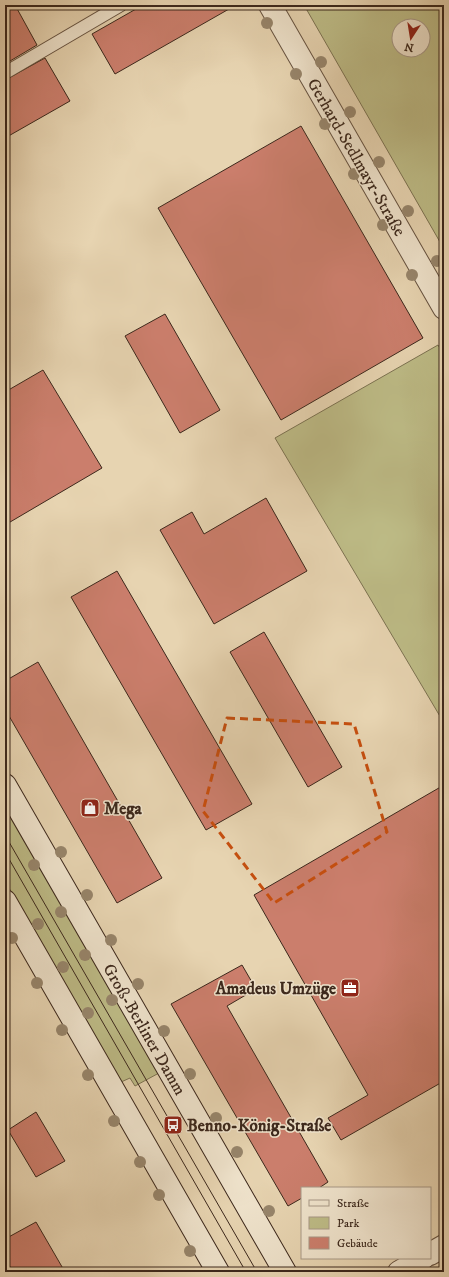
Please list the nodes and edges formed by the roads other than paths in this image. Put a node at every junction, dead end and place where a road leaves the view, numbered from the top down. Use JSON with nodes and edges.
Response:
{"nodes":[{"id":1,"x":121,"y":5,"type":"edge"},
{"id":2,"x":270,"y":5,"type":"edge"},
{"id":3,"x":5,"y":72,"type":"edge"},
{"id":4,"x":444,"y":308,"type":"edge"},
{"id":5,"x":5,"y":785,"type":"edge"},
{"id":6,"x":5,"y":901,"type":"edge"},
{"id":7,"x":444,"y":1246,"type":"edge"},
{"id":8,"x":431,"y":1253,"type":"edge"},
{"id":9,"x":421,"y":1259,"type":"edge"},
{"id":10,"x":218,"y":1272,"type":"edge"},
{"id":11,"x":285,"y":1272,"type":"edge"},
{"id":12,"x":399,"y":1272,"type":"edge"}],
"edges":[{"from":1,"to":3,"type":"lane"},
{"from":2,"to":4,"type":"main road","name":"Gerhard-Sedlmayr-Straße"},
{"from":5,"to":11,"type":"main road","name":"Groß-Berliner Damm"},
{"from":6,"to":10,"type":"main road"},
{"from":7,"to":8,"type":"main road"},
{"from":9,"to":12,"type":"main road"}]}
